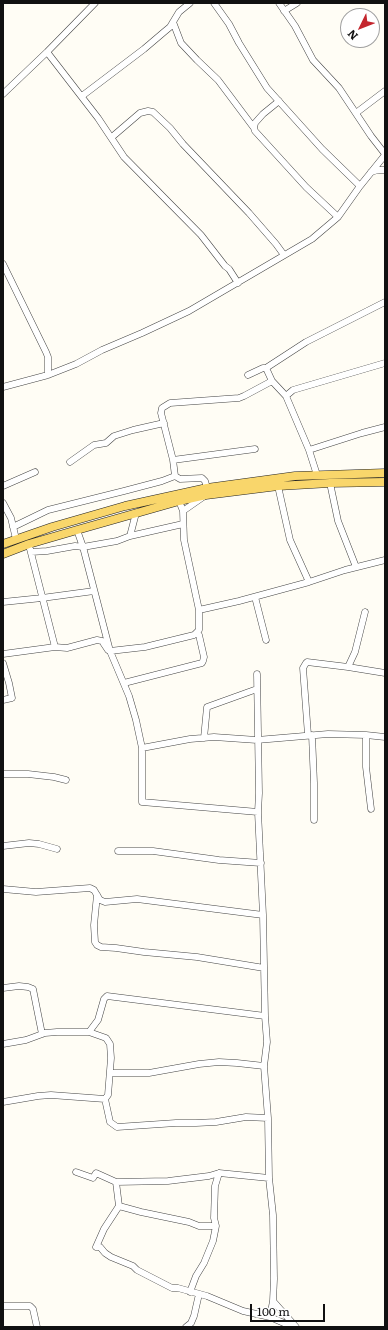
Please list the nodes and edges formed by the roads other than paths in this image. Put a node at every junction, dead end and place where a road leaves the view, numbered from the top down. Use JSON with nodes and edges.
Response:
{"nodes":[{"id":1,"x":95,"y":3,"type":"edge"},
{"id":2,"x":190,"y":3,"type":"edge"},
{"id":3,"x":214,"y":3,"type":"edge"},
{"id":4,"x":279,"y":3,"type":"edge"},
{"id":5,"x":297,"y":3,"type":"edge"},
{"id":6,"x":284,"y":11,"type":"junction"},
{"id":7,"x":173,"y":22,"type":"junction"},
{"id":8,"x":47,"y":52,"type":"junction"},
{"id":9,"x":385,"y":91,"type":"edge"},
{"id":10,"x":3,"y":94,"type":"edge"},
{"id":11,"x":82,"y":96,"type":"junction"},
{"id":12,"x":279,"y":101,"type":"junction"},
{"id":13,"x":356,"y":113,"type":"junction"},
{"id":14,"x":254,"y":128,"type":"junction"},
{"id":15,"x":112,"y":137,"type":"junction"},
{"id":16,"x":385,"y":155,"type":"edge"},
{"id":17,"x":385,"y":170,"type":"edge"},
{"id":18,"x":371,"y":172,"type":"junction"},
{"id":19,"x":360,"y":186,"type":"junction"},
{"id":20,"x":338,"y":217,"type":"junction"},
{"id":21,"x":284,"y":256,"type":"junction"},
{"id":22,"x":3,"y":264,"type":"edge"},
{"id":23,"x":238,"y":283,"type":"junction"},
{"id":24,"x":385,"y":302,"type":"edge"},
{"id":25,"x":385,"y":363,"type":"edge"},
{"id":26,"x":266,"y":368,"type":"junction"},
{"id":27,"x":48,"y":375,"type":"junction"},
{"id":28,"x":248,"y":376,"type":"dead end"},
{"id":29,"x":272,"y":381,"type":"junction"},
{"id":30,"x":3,"y":387,"type":"edge"},
{"id":31,"x":286,"y":396,"type":"junction"},
{"id":32,"x":164,"y":423,"type":"junction"},
{"id":33,"x":385,"y":426,"type":"edge"},
{"id":34,"x":255,"y":449,"type":"dead end"},
{"id":35,"x":309,"y":450,"type":"junction"},
{"id":36,"x":173,"y":460,"type":"junction"},
{"id":37,"x":70,"y":462,"type":"dead end"},
{"id":38,"x":35,"y":472,"type":"dead end"},
{"id":39,"x":385,"y":473,"type":"edge"},
{"id":40,"x":317,"y":475,"type":"junction"},
{"id":41,"x":175,"y":476,"type":"junction"},
{"id":42,"x":385,"y":482,"type":"edge"},
{"id":43,"x":330,"y":483,"type":"junction"},
{"id":44,"x":3,"y":486,"type":"edge"},
{"id":45,"x":278,"y":486,"type":"junction"},
{"id":46,"x":207,"y":491,"type":"junction"},
{"id":47,"x":179,"y":501,"type":"junction"},
{"id":48,"x":3,"y":503,"type":"edge"},
{"id":49,"x":183,"y":511,"type":"junction"},
{"id":50,"x":136,"y":513,"type":"junction"},
{"id":51,"x":183,"y":524,"type":"junction"},
{"id":52,"x":14,"y":527,"type":"junction"},
{"id":53,"x":77,"y":530,"type":"junction"},
{"id":54,"x":130,"y":536,"type":"junction"},
{"id":55,"x":16,"y":539,"type":"junction"},
{"id":56,"x":3,"y":544,"type":"edge"},
{"id":57,"x":83,"y":547,"type":"junction"},
{"id":58,"x":30,"y":548,"type":"junction"},
{"id":59,"x":3,"y":554,"type":"edge"},
{"id":60,"x":385,"y":560,"type":"edge"},
{"id":61,"x":356,"y":567,"type":"junction"},
{"id":62,"x":309,"y":582,"type":"junction"},
{"id":63,"x":94,"y":590,"type":"junction"},
{"id":64,"x":255,"y":597,"type":"junction"},
{"id":65,"x":42,"y":598,"type":"junction"},
{"id":66,"x":3,"y":602,"type":"edge"},
{"id":67,"x":199,"y":610,"type":"junction"},
{"id":68,"x":365,"y":612,"type":"dead end"},
{"id":69,"x":197,"y":634,"type":"junction"},
{"id":70,"x":266,"y":640,"type":"dead end"},
{"id":71,"x":55,"y":647,"type":"junction"},
{"id":72,"x":110,"y":651,"type":"junction"},
{"id":73,"x":3,"y":654,"type":"edge"},
{"id":74,"x":3,"y":663,"type":"edge"},
{"id":75,"x":348,"y":667,"type":"junction"},
{"id":76,"x":385,"y":673,"type":"edge"},
{"id":77,"x":257,"y":674,"type":"dead end"},
{"id":78,"x":124,"y":683,"type":"junction"},
{"id":79,"x":257,"y":689,"type":"junction"},
{"id":80,"x":3,"y":700,"type":"edge"},
{"id":81,"x":310,"y":735,"type":"junction"},
{"id":82,"x":366,"y":735,"type":"junction"},
{"id":83,"x":385,"y":737,"type":"edge"},
{"id":84,"x":204,"y":738,"type":"junction"},
{"id":85,"x":257,"y":740,"type":"junction"},
{"id":86,"x":142,"y":748,"type":"junction"},
{"id":87,"x":3,"y":774,"type":"edge"},
{"id":88,"x":66,"y":780,"type":"dead end"},
{"id":89,"x":371,"y":809,"type":"dead end"},
{"id":90,"x":258,"y":812,"type":"junction"},
{"id":91,"x":314,"y":820,"type":"dead end"},
{"id":92,"x":3,"y":846,"type":"edge"},
{"id":93,"x":57,"y":849,"type":"dead end"},
{"id":94,"x":118,"y":851,"type":"dead end"},
{"id":95,"x":261,"y":863,"type":"junction"},
{"id":96,"x":3,"y":889,"type":"edge"},
{"id":97,"x":97,"y":895,"type":"junction"},
{"id":98,"x":263,"y":915,"type":"junction"},
{"id":99,"x":264,"y":968,"type":"junction"},
{"id":100,"x":3,"y":988,"type":"edge"},
{"id":101,"x":265,"y":1016,"type":"junction"},
{"id":102,"x":89,"y":1032,"type":"junction"},
{"id":103,"x":42,"y":1034,"type":"junction"},
{"id":104,"x":3,"y":1044,"type":"edge"},
{"id":105,"x":264,"y":1066,"type":"junction"},
{"id":106,"x":110,"y":1073,"type":"junction"},
{"id":107,"x":106,"y":1099,"type":"junction"},
{"id":108,"x":3,"y":1102,"type":"edge"},
{"id":109,"x":268,"y":1118,"type":"junction"},
{"id":110,"x":76,"y":1172,"type":"dead end"},
{"id":111,"x":219,"y":1173,"type":"junction"},
{"id":112,"x":269,"y":1178,"type":"junction"},
{"id":113,"x":116,"y":1182,"type":"junction"},
{"id":114,"x":119,"y":1206,"type":"junction"},
{"id":115,"x":216,"y":1226,"type":"junction"},
{"id":116,"x":190,"y":1292,"type":"junction"},
{"id":117,"x":199,"y":1294,"type":"junction"},
{"id":118,"x":273,"y":1301,"type":"junction"},
{"id":119,"x":3,"y":1306,"type":"edge"},
{"id":120,"x":270,"y":1317,"type":"junction"},
{"id":121,"x":38,"y":1327,"type":"edge"},
{"id":122,"x":186,"y":1327,"type":"edge"},
{"id":123,"x":295,"y":1327,"type":"edge"}],
"edges":[{"from":1,"to":8,"type":"street"},
{"from":2,"to":7,"type":"street"},
{"from":3,"to":12,"type":"street"},
{"from":4,"to":6,"type":"street"},
{"from":5,"to":6,"type":"street"},
{"from":6,"to":13,"type":"street"},
{"from":7,"to":11,"type":"street"},
{"from":7,"to":14,"type":"street"},
{"from":8,"to":10,"type":"street"},
{"from":8,"to":11,"type":"street"},
{"from":9,"to":13,"type":"street"},
{"from":11,"to":15,"type":"street"},
{"from":12,"to":14,"type":"street"},
{"from":12,"to":19,"type":"street"},
{"from":13,"to":16,"type":"street"},
{"from":14,"to":20,"type":"street"},
{"from":15,"to":21,"type":"street"},
{"from":15,"to":23,"type":"street"},
{"from":16,"to":18,"type":"street"},
{"from":17,"to":18,"type":"street"},
{"from":18,"to":19,"type":"street"},
{"from":19,"to":20,"type":"street"},
{"from":20,"to":21,"type":"street"},
{"from":21,"to":23,"type":"street"},
{"from":22,"to":27,"type":"street"},
{"from":23,"to":27,"type":"street"},
{"from":24,"to":26,"type":"street"},
{"from":25,"to":31,"type":"street"},
{"from":26,"to":28,"type":"street"},
{"from":26,"to":29,"type":"street"},
{"from":27,"to":30,"type":"street"},
{"from":29,"to":31,"type":"street"},
{"from":29,"to":32,"type":"street"},
{"from":31,"to":35,"type":"street"},
{"from":32,"to":36,"type":"street"},
{"from":32,"to":37,"type":"street"},
{"from":33,"to":35,"type":"street"},
{"from":34,"to":36,"type":"street"},
{"from":35,"to":40,"type":"street"},
{"from":36,"to":41,"type":"street"},
{"from":38,"to":44,"type":"street"},
{"from":39,"to":40,"type":"main road"},
{"from":40,"to":46,"type":"main road"},
{"from":41,"to":46,"type":"street"},
{"from":41,"to":52,"type":"street"},
{"from":42,"to":43,"type":"main road"},
{"from":43,"to":45,"type":"main road"},
{"from":43,"to":61,"type":"street"},
{"from":45,"to":46,"type":"main road"},
{"from":45,"to":62,"type":"street"},
{"from":46,"to":47,"type":"main road"},
{"from":46,"to":49,"type":"street"},
{"from":46,"to":55,"type":"main road"},
{"from":47,"to":49,"type":"street"},
{"from":47,"to":50,"type":"main road"},
{"from":48,"to":52,"type":"street"},
{"from":49,"to":51,"type":"street"},
{"from":50,"to":53,"type":"main road"},
{"from":50,"to":54,"type":"street"},
{"from":51,"to":54,"type":"street"},
{"from":51,"to":67,"type":"street"},
{"from":52,"to":55,"type":"street"},
{"from":53,"to":57,"type":"street"},
{"from":53,"to":58,"type":"main road"},
{"from":54,"to":57,"type":"street"},
{"from":55,"to":56,"type":"main road"},
{"from":57,"to":58,"type":"street"},
{"from":57,"to":63,"type":"street"},
{"from":58,"to":59,"type":"main road"},
{"from":58,"to":65,"type":"street"},
{"from":60,"to":61,"type":"street"},
{"from":61,"to":62,"type":"street"},
{"from":62,"to":64,"type":"street"},
{"from":63,"to":65,"type":"street"},
{"from":63,"to":72,"type":"street"},
{"from":64,"to":67,"type":"street"},
{"from":64,"to":70,"type":"street"},
{"from":65,"to":66,"type":"street"},
{"from":65,"to":71,"type":"street"},
{"from":67,"to":69,"type":"street"},
{"from":68,"to":75,"type":"street"},
{"from":69,"to":72,"type":"street"},
{"from":69,"to":78,"type":"street"},
{"from":71,"to":72,"type":"street"},
{"from":71,"to":73,"type":"street"},
{"from":72,"to":78,"type":"street"},
{"from":74,"to":80,"type":"street"},
{"from":75,"to":76,"type":"street"},
{"from":75,"to":81,"type":"street"},
{"from":77,"to":79,"type":"street"},
{"from":78,"to":86,"type":"street"},
{"from":79,"to":84,"type":"street"},
{"from":79,"to":85,"type":"street"},
{"from":81,"to":82,"type":"street"},
{"from":81,"to":85,"type":"street"},
{"from":81,"to":91,"type":"street"},
{"from":82,"to":83,"type":"street"},
{"from":82,"to":89,"type":"street"},
{"from":84,"to":85,"type":"street"},
{"from":84,"to":86,"type":"street"},
{"from":85,"to":90,"type":"street"},
{"from":86,"to":90,"type":"street"},
{"from":87,"to":88,"type":"street"},
{"from":90,"to":95,"type":"street"},
{"from":92,"to":93,"type":"street"},
{"from":94,"to":95,"type":"street"},
{"from":95,"to":98,"type":"street"},
{"from":96,"to":97,"type":"street"},
{"from":97,"to":98,"type":"street"},
{"from":97,"to":99,"type":"street"},
{"from":98,"to":99,"type":"street"},
{"from":99,"to":101,"type":"street"},
{"from":100,"to":103,"type":"street"},
{"from":101,"to":102,"type":"street"},
{"from":101,"to":105,"type":"street"},
{"from":102,"to":103,"type":"street"},
{"from":102,"to":106,"type":"street"},
{"from":103,"to":104,"type":"street"},
{"from":105,"to":106,"type":"street"},
{"from":105,"to":109,"type":"street"},
{"from":106,"to":107,"type":"street"},
{"from":107,"to":108,"type":"street"},
{"from":107,"to":109,"type":"street"},
{"from":109,"to":112,"type":"street"},
{"from":110,"to":113,"type":"street"},
{"from":111,"to":112,"type":"street"},
{"from":111,"to":113,"type":"street"},
{"from":111,"to":115,"type":"street"},
{"from":112,"to":118,"type":"street"},
{"from":113,"to":114,"type":"street"},
{"from":114,"to":115,"type":"street"},
{"from":114,"to":116,"type":"street"},
{"from":115,"to":116,"type":"street"},
{"from":116,"to":117,"type":"street"},
{"from":117,"to":120,"type":"street"},
{"from":117,"to":122,"type":"street"},
{"from":118,"to":120,"type":"street"},
{"from":118,"to":123,"type":"street"},
{"from":119,"to":121,"type":"street"},
{"from":120,"to":123,"type":"street"}]}
